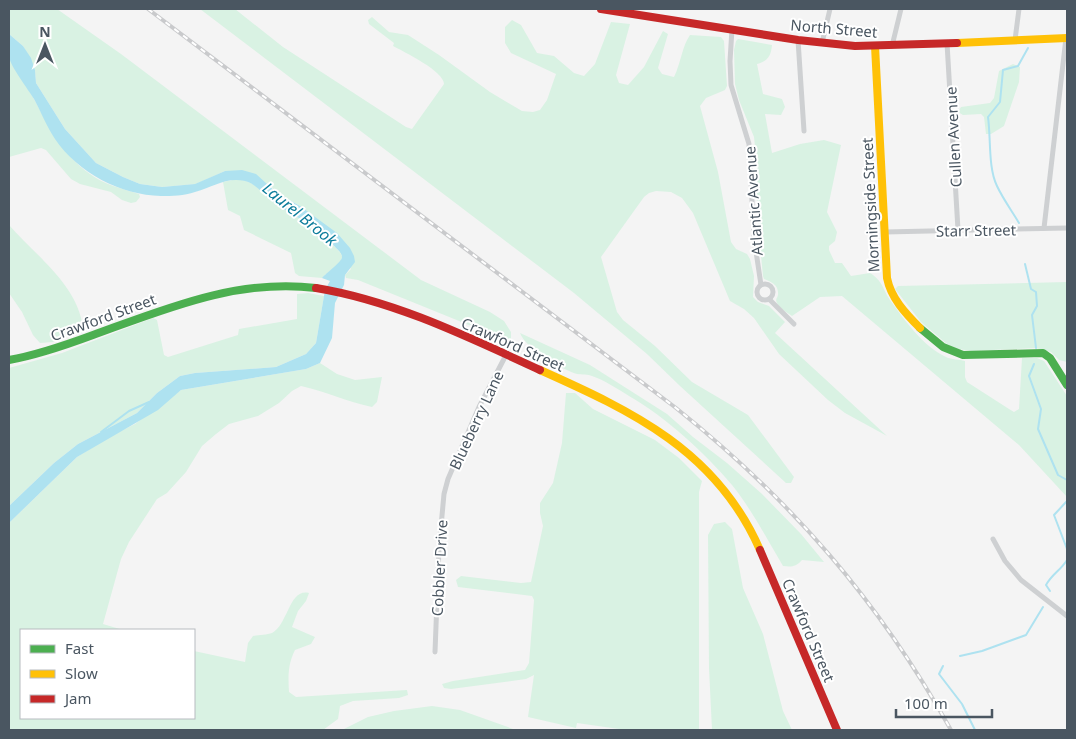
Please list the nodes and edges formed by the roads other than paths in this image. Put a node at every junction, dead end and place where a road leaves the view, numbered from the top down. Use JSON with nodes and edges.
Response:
{"nodes":[{"id":1,"x":601,"y":9,"type":"edge"},
{"id":2,"x":830,"y":9,"type":"edge"},
{"id":3,"x":901,"y":9,"type":"edge"},
{"id":4,"x":1019,"y":9,"type":"edge"},
{"id":5,"x":637,"y":11,"type":"edge"},
{"id":6,"x":732,"y":30,"type":"junction"},
{"id":7,"x":1067,"y":38,"type":"edge"},
{"id":8,"x":798,"y":40,"type":"junction"},
{"id":9,"x":1015,"y":40,"type":"junction"},
{"id":10,"x":948,"y":43,"type":"junction"},
{"id":11,"x":822,"y":44,"type":"junction"},
{"id":12,"x":875,"y":46,"type":"junction"},
{"id":13,"x":892,"y":46,"type":"junction"},
{"id":14,"x":804,"y":131,"type":"dead end"},
{"id":15,"x":1044,"y":228,"type":"junction"},
{"id":16,"x":1067,"y":228,"type":"edge"},
{"id":17,"x":958,"y":230,"type":"junction"},
{"id":18,"x":885,"y":232,"type":"junction"},
{"id":19,"x":761,"y":285,"type":"junction"},
{"id":20,"x":769,"y":299,"type":"junction"},
{"id":21,"x":794,"y":324,"type":"dead end"},
{"id":22,"x":506,"y":355,"type":"junction"},
{"id":23,"x":9,"y":360,"type":"edge"},
{"id":24,"x":1067,"y":385,"type":"edge"},
{"id":25,"x":447,"y":485,"type":"joint"},
{"id":26,"x":993,"y":539,"type":"dead end"},
{"id":27,"x":1067,"y":616,"type":"edge"},
{"id":28,"x":435,"y":652,"type":"dead end"},
{"id":29,"x":837,"y":730,"type":"edge"}],
"edges":[{"from":1,"to":5,"type":"main road","name":"North Street"},
{"from":2,"to":11,"type":"street"},
{"from":3,"to":13,"type":"street"},
{"from":4,"to":9,"type":"street"},
{"from":5,"to":6,"type":"main road","name":"North Street"},
{"from":6,"to":8,"type":"main road","name":"North Street"},
{"from":6,"to":19,"type":"street","name":"Atlantic Avenue"},
{"from":7,"to":9,"type":"main road","name":"North Street"},
{"from":7,"to":15,"type":"street"},
{"from":8,"to":11,"type":"main road","name":"North Street"},
{"from":8,"to":14,"type":"street"},
{"from":9,"to":10,"type":"main road","name":"North Street"},
{"from":10,"to":13,"type":"main road","name":"North Street"},
{"from":10,"to":17,"type":"street","name":"Cullen Avenue"},
{"from":11,"to":12,"type":"main road","name":"North Street"},
{"from":12,"to":13,"type":"main road","name":"North Street"},
{"from":12,"to":18,"type":"main road","name":"Morningside Street"},
{"from":15,"to":16,"type":"street","name":"Starr Street"},
{"from":15,"to":17,"type":"street","name":"Starr Street"},
{"from":17,"to":18,"type":"street","name":"Starr Street"},
{"from":18,"to":24,"type":"main road","name":"Morningside Street"},
{"from":19,"to":20,"type":"street","name":"Atlantic Avenue"},
{"from":19,"to":20,"type":"street","name":"Atlantic Avenue"},
{"from":20,"to":21,"type":"street","name":"Atlantic Avenue"},
{"from":22,"to":23,"type":"main road","name":"Crawford Street"},
{"from":22,"to":25,"type":"street","name":"Blueberry Lane"},
{"from":22,"to":29,"type":"main road","name":"Crawford Street"},
{"from":25,"to":28,"type":"street","name":"Cobbler Drive"},
{"from":26,"to":27,"type":"street"}]}
